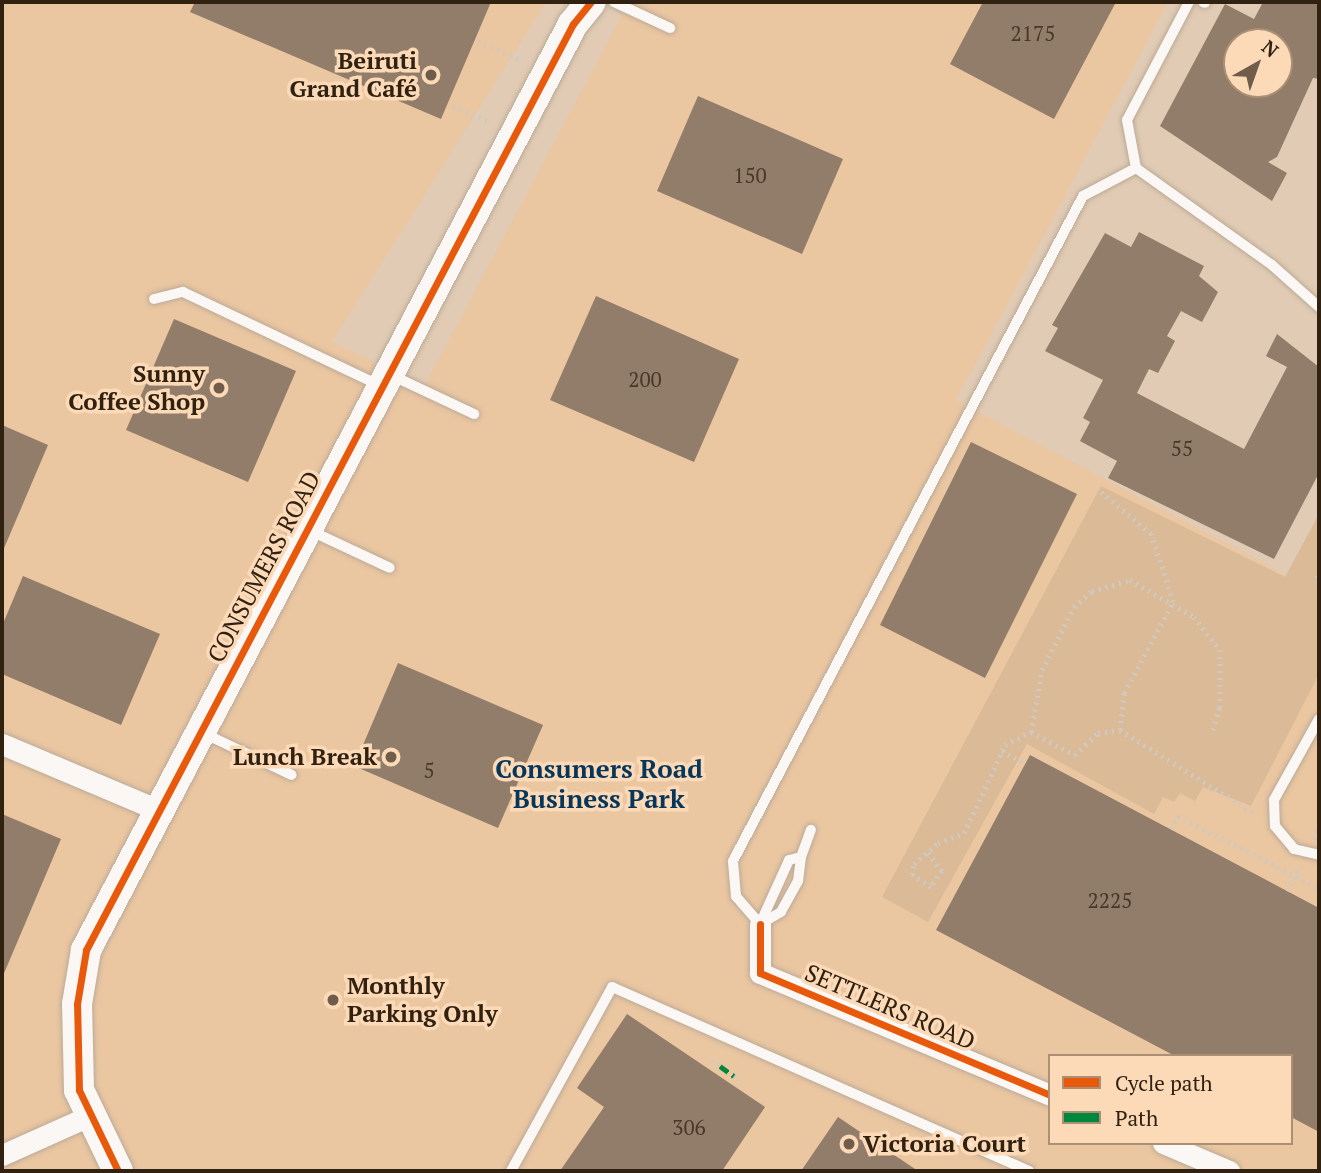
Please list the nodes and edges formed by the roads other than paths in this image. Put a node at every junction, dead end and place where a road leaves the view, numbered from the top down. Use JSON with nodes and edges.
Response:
{"nodes":[{"id":1,"x":591,"y":2,"type":"edge"},
{"id":2,"x":614,"y":2,"type":"edge"},
{"id":3,"x":1189,"y":2,"type":"edge"},
{"id":4,"x":670,"y":28,"type":"dead end"},
{"id":5,"x":1136,"y":168,"type":"junction"},
{"id":6,"x":155,"y":299,"type":"dead end"},
{"id":7,"x":1319,"y":307,"type":"edge"},
{"id":8,"x":385,"y":380,"type":"junction"},
{"id":9,"x":474,"y":414,"type":"dead end"},
{"id":10,"x":306,"y":528,"type":"junction"},
{"id":11,"x":390,"y":568,"type":"dead end"},
{"id":12,"x":1319,"y":719,"type":"edge"},
{"id":13,"x":199,"y":731,"type":"junction"},
{"id":14,"x":2,"y":744,"type":"edge"},
{"id":15,"x":292,"y":775,"type":"dead end"},
{"id":16,"x":158,"y":810,"type":"junction"},
{"id":17,"x":811,"y":830,"type":"dead end"},
{"id":18,"x":1319,"y":855,"type":"edge"},
{"id":19,"x":800,"y":857,"type":"junction"},
{"id":20,"x":760,"y":924,"type":"junction"},
{"id":21,"x":1048,"y":1094,"type":"edge"},
{"id":22,"x":87,"y":1117,"type":"junction"},
{"id":23,"x":1168,"y":1145,"type":"edge"},
{"id":24,"x":2,"y":1155,"type":"edge"},
{"id":25,"x":118,"y":1171,"type":"edge"},
{"id":26,"x":511,"y":1171,"type":"edge"},
{"id":27,"x":1029,"y":1171,"type":"edge"},
{"id":28,"x":1229,"y":1171,"type":"edge"}],
"edges":[{"from":1,"to":8,"type":"street","name":"CONSUMERS ROAD"},
{"from":2,"to":4,"type":"lane"},
{"from":3,"to":5,"type":"lane"},
{"from":5,"to":7,"type":"lane"},
{"from":5,"to":20,"type":"lane"},
{"from":6,"to":8,"type":"lane"},
{"from":8,"to":9,"type":"lane"},
{"from":8,"to":10,"type":"street","name":"CONSUMERS ROAD"},
{"from":10,"to":11,"type":"lane"},
{"from":10,"to":13,"type":"street","name":"CONSUMERS ROAD"},
{"from":12,"to":18,"type":"lane"},
{"from":13,"to":15,"type":"lane"},
{"from":13,"to":16,"type":"street","name":"CONSUMERS ROAD"},
{"from":14,"to":16,"type":"street"},
{"from":16,"to":22,"type":"street","name":"CONSUMERS ROAD"},
{"from":17,"to":19,"type":"lane"},
{"from":19,"to":20,"type":"lane"},
{"from":19,"to":20,"type":"lane"},
{"from":20,"to":21,"type":"street","name":"SETTLERS ROAD"},
{"from":22,"to":24,"type":"street"},
{"from":22,"to":25,"type":"street","name":"CONSUMERS ROAD"},
{"from":23,"to":28,"type":"street"},
{"from":26,"to":27,"type":"lane"}]}
